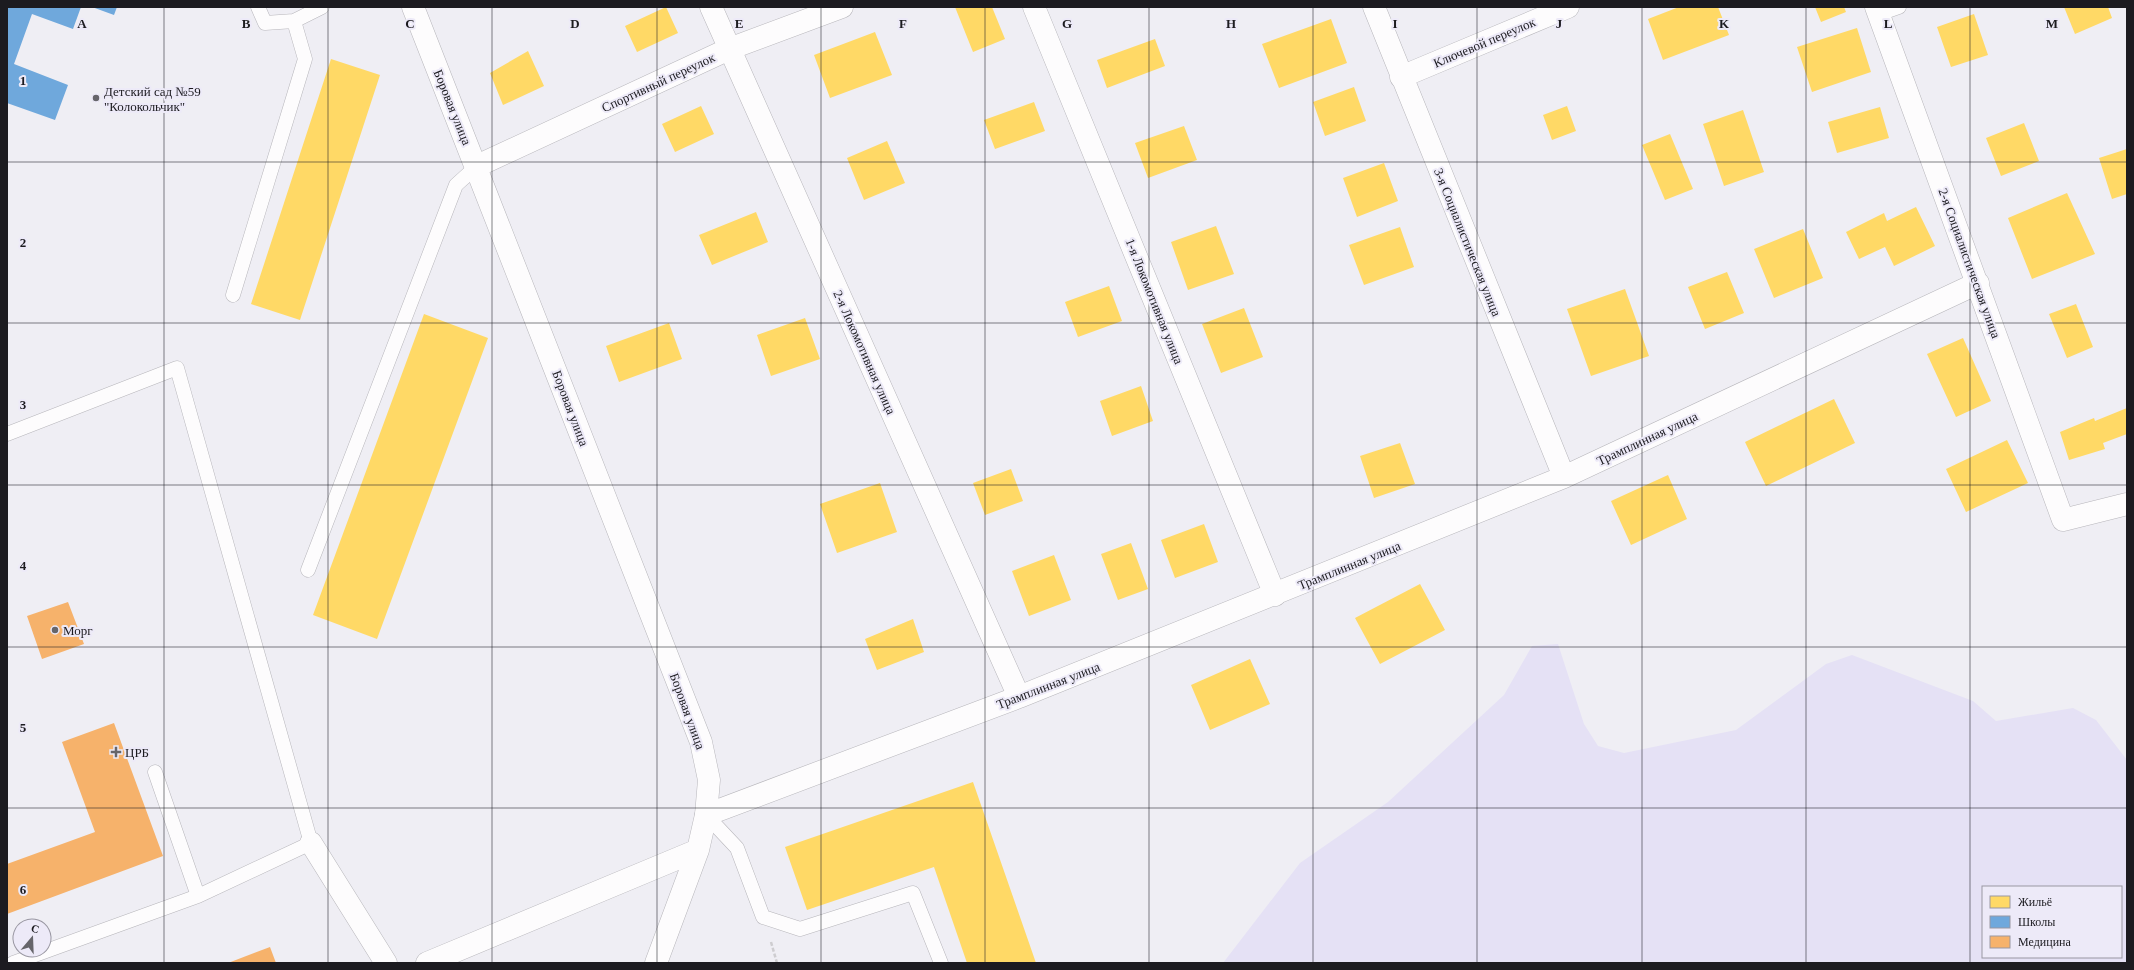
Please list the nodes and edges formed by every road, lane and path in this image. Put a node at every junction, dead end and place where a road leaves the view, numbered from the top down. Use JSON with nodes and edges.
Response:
{"nodes":[{"id":1,"x":258,"y":7,"type":"edge"},
{"id":2,"x":322,"y":7,"type":"edge"},
{"id":3,"x":413,"y":7,"type":"edge"},
{"id":4,"x":711,"y":7,"type":"edge"},
{"id":5,"x":842,"y":7,"type":"edge"},
{"id":6,"x":1034,"y":7,"type":"edge"},
{"id":7,"x":1374,"y":7,"type":"edge"},
{"id":8,"x":1568,"y":7,"type":"edge"},
{"id":9,"x":1885,"y":10,"type":"edge"},
{"id":10,"x":294,"y":21,"type":"junction"},
{"id":11,"x":729,"y":49,"type":"junction"},
{"id":12,"x":1400,"y":76,"type":"junction"},
{"id":13,"x":477,"y":166,"type":"junction"},
{"id":14,"x":1978,"y":283,"type":"junction"},
{"id":15,"x":233,"y":295,"type":"dead end"},
{"id":16,"x":7,"y":434,"type":"edge"},
{"id":17,"x":1564,"y":477,"type":"junction"},
{"id":18,"x":2127,"y":504,"type":"edge"},
{"id":19,"x":308,"y":570,"type":"dead end"},
{"id":20,"x":1275,"y":595,"type":"junction"},
{"id":21,"x":1019,"y":697,"type":"junction"},
{"id":22,"x":155,"y":772,"type":"dead end"},
{"id":23,"x":706,"y":815,"type":"junction"},
{"id":24,"x":311,"y":843,"type":"junction"},
{"id":25,"x":698,"y":850,"type":"junction"},
{"id":26,"x":198,"y":896,"type":"junction"},
{"id":27,"x":13,"y":963,"type":"edge"},
{"id":28,"x":386,"y":963,"type":"edge"},
{"id":29,"x":427,"y":963,"type":"edge"},
{"id":30,"x":656,"y":963,"type":"edge"},
{"id":31,"x":941,"y":963,"type":"edge"}],
"edges":[{"from":1,"to":10,"type":"lane"},
{"from":2,"to":10,"type":"lane"},
{"from":3,"to":13,"type":"street","name":"Боровая улица"},
{"from":4,"to":11,"type":"street","name":"2-я Локомотивная улица"},
{"from":5,"to":11,"type":"street","name":"Спортивный переулок"},
{"from":6,"to":20,"type":"street","name":"1-я Локомотивная улица"},
{"from":7,"to":12,"type":"street","name":"3-я Социалистическая улица"},
{"from":8,"to":12,"type":"street","name":"Ключевой переулок"},
{"from":9,"to":14,"type":"street","name":"2-я Социалистическая улица"},
{"from":10,"to":15,"type":"lane"},
{"from":11,"to":13,"type":"street","name":"Спортивный переулок"},
{"from":11,"to":21,"type":"street","name":"2-я Локомотивная улица"},
{"from":12,"to":17,"type":"street","name":"3-я Социалистическая улица"},
{"from":13,"to":19,"type":"lane"},
{"from":13,"to":23,"type":"street","name":"Боровая улица"},
{"from":14,"to":17,"type":"street","name":"Трамплинная улица"},
{"from":14,"to":18,"type":"street","name":"2-я Социалистическая улица"},
{"from":16,"to":24,"type":"lane"},
{"from":17,"to":20,"type":"street","name":"Трамплинная улица"},
{"from":20,"to":21,"type":"street","name":"Трамплинная улица"},
{"from":21,"to":23,"type":"street","name":"Трамплинная улица"},
{"from":22,"to":26,"type":"lane"},
{"from":23,"to":25,"type":"street","name":"Боровая улица"},
{"from":23,"to":31,"type":"lane"},
{"from":24,"to":26,"type":"lane"},
{"from":24,"to":28,"type":"street"},
{"from":25,"to":29,"type":"street"},
{"from":25,"to":30,"type":"street","name":"Боровая улица"},
{"from":26,"to":27,"type":"lane"}]}
